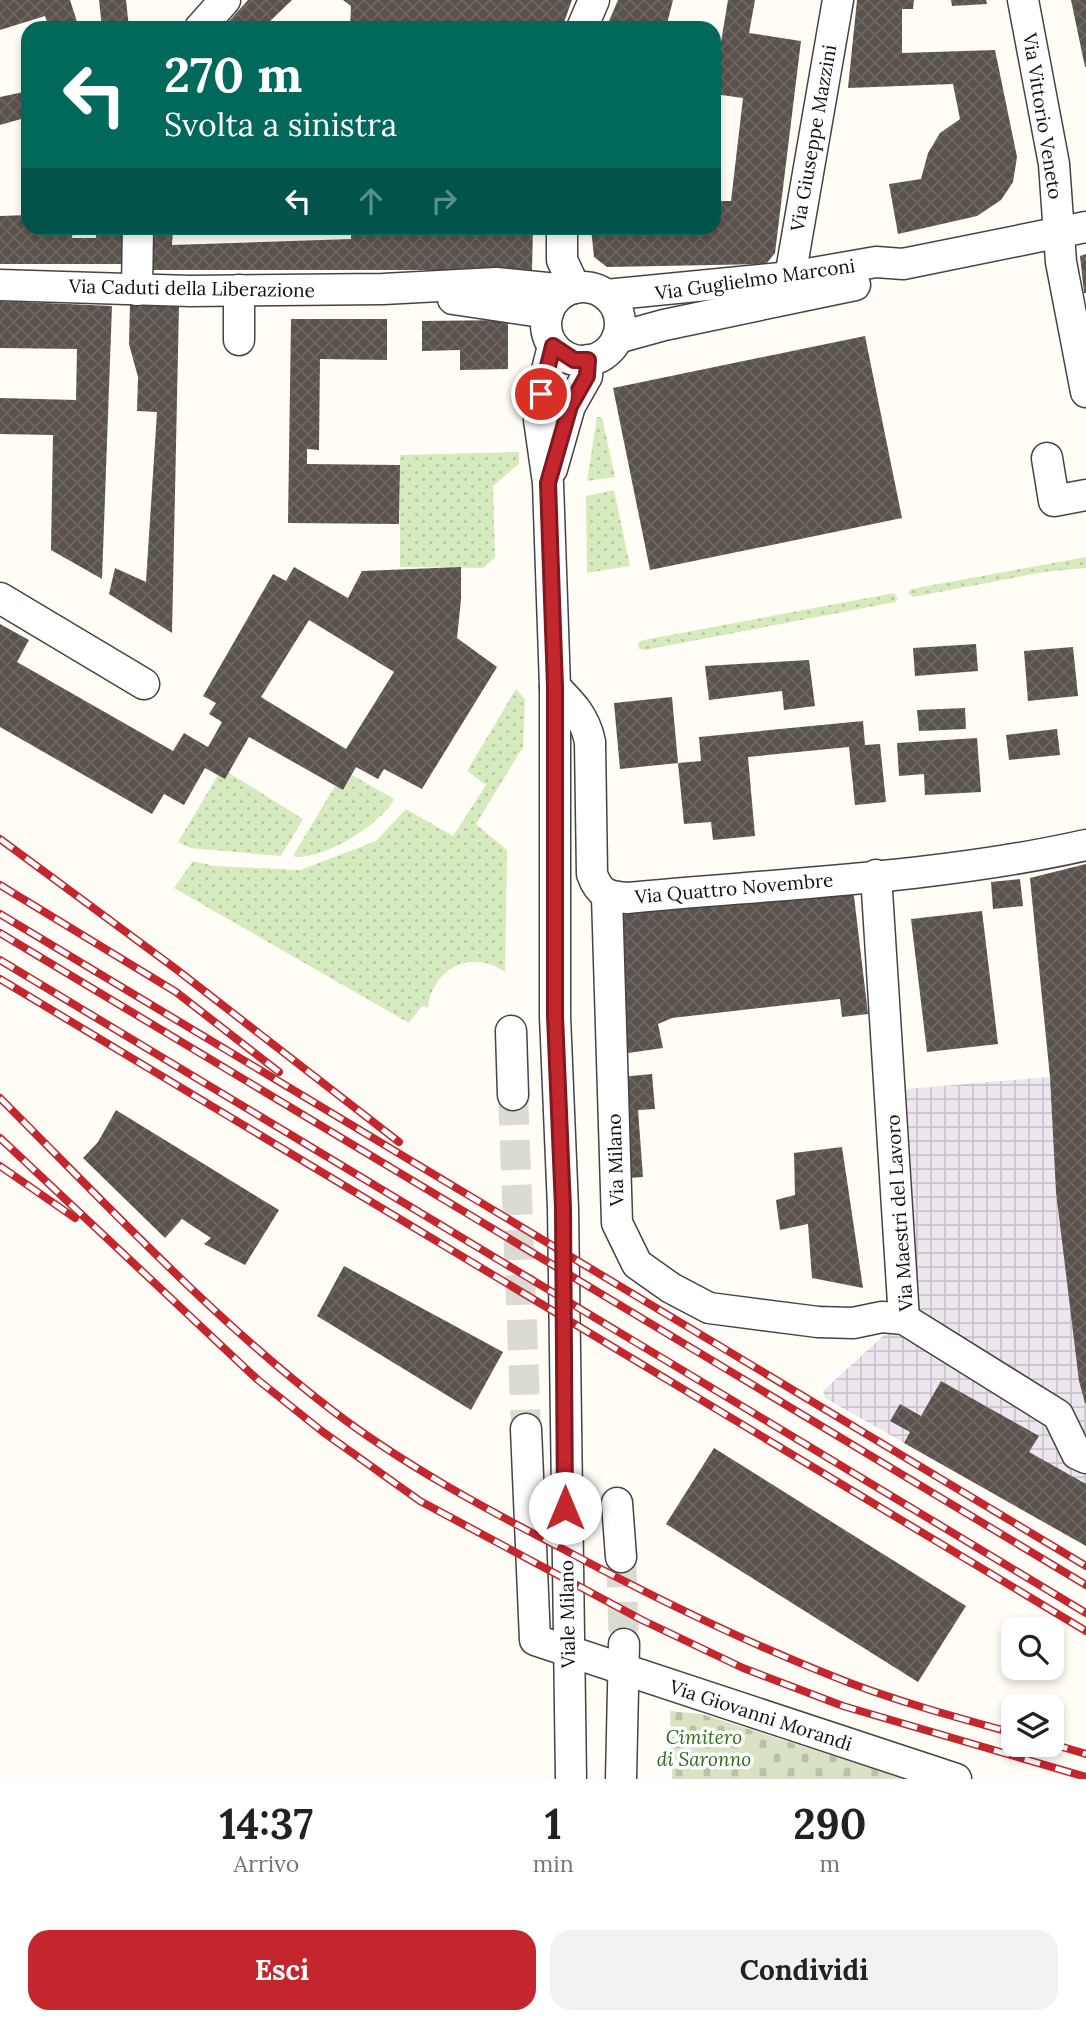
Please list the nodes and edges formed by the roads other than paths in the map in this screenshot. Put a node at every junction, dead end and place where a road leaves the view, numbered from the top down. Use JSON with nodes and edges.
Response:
{"nodes":[{"id":1,"x":225,"y":0,"type":"edge"},
{"id":2,"x":594,"y":0,"type":"edge"},
{"id":3,"x":838,"y":0,"type":"edge"},
{"id":4,"x":1023,"y":0,"type":"edge"},
{"id":5,"x":206,"y":21,"type":"edge"},
{"id":6,"x":585,"y":21,"type":"edge"},
{"id":7,"x":1073,"y":230,"type":"edge"},
{"id":8,"x":138,"y":235,"type":"edge"},
{"id":9,"x":562,"y":235,"type":"edge"},
{"id":10,"x":903,"y":264,"type":"junction"},
{"id":11,"x":790,"y":277,"type":"junction"},
{"id":12,"x":0,"y":285,"type":"edge"},
{"id":13,"x":136,"y":289,"type":"junction"},
{"id":14,"x":383,"y":289,"type":"junction"},
{"id":15,"x":571,"y":289,"type":"junction"},
{"id":16,"x":239,"y":290,"type":"junction"},
{"id":17,"x":606,"y":295,"type":"junction"},
{"id":18,"x":548,"y":313,"type":"junction"},
{"id":19,"x":617,"y":338,"type":"junction"},
{"id":20,"x":239,"y":340,"type":"dead end"},
{"id":21,"x":553,"y":346,"type":"junction"},
{"id":22,"x":588,"y":360,"type":"junction"},
{"id":23,"x":1086,"y":392,"type":"edge"},
{"id":24,"x":1047,"y":458,"type":"dead end"},
{"id":25,"x":548,"y":483,"type":"junction"},
{"id":26,"x":1086,"y":495,"type":"edge"},
{"id":27,"x":0,"y":598,"type":"edge"},
{"id":28,"x":144,"y":684,"type":"dead end"},
{"id":29,"x":555,"y":687,"type":"junction"},
{"id":30,"x":1086,"y":845,"type":"edge"},
{"id":31,"x":876,"y":875,"type":"junction"},
{"id":32,"x":607,"y":896,"type":"junction"},
{"id":33,"x":511,"y":1031,"type":"dead end"},
{"id":34,"x":513,"y":1095,"type":"tunnel mouth"},
{"id":35,"x":904,"y":1319,"type":"junction"},
{"id":36,"x":526,"y":1429,"type":"tunnel mouth"},
{"id":37,"x":1086,"y":1458,"type":"edge"},
{"id":38,"x":617,"y":1503,"type":"dead end"},
{"id":39,"x":621,"y":1557,"type":"tunnel mouth"},
{"id":40,"x":567,"y":1649,"type":"junction"},
{"id":41,"x":624,"y":1657,"type":"junction"},
{"id":42,"x":571,"y":1779,"type":"edge"},
{"id":43,"x":621,"y":1779,"type":"edge"},
{"id":44,"x":956,"y":1779,"type":"edge"}],
"edges":[{"from":1,"to":5,"type":"street"},
{"from":2,"to":6,"type":"street"},
{"from":3,"to":11,"type":"street","name":"Via Giuseppe Mazzini"},
{"from":4,"to":7,"type":"street","name":"Via Vittorio Veneto"},
{"from":7,"to":10,"type":"street","name":"Via Guglielmo Marconi"},
{"from":7,"to":23,"type":"street","name":"Via Vittorio Veneto"},
{"from":8,"to":13,"type":"street"},
{"from":9,"to":15,"type":"street"},
{"from":10,"to":11,"type":"street","name":"Via Guglielmo Marconi"},
{"from":10,"to":19,"type":"street","name":"Via Guglielmo Marconi"},
{"from":11,"to":17,"type":"street","name":"Via Guglielmo Marconi"},
{"from":12,"to":13,"type":"street","name":"Via Caduti della Liberazione"},
{"from":13,"to":16,"type":"street","name":"Via Caduti della Liberazione"},
{"from":14,"to":15,"type":"street","name":"Via Caduti della Liberazione"},
{"from":14,"to":16,"type":"street","name":"Via Caduti della Liberazione"},
{"from":14,"to":18,"type":"street","name":"Via Caduti della Liberazione"},
{"from":15,"to":17,"type":"street"},
{"from":15,"to":18,"type":"street"},
{"from":16,"to":20,"type":"street"},
{"from":17,"to":19,"type":"street"},
{"from":18,"to":21,"type":"street"},
{"from":19,"to":22,"type":"street"},
{"from":21,"to":22,"type":"street"},
{"from":21,"to":25,"type":"street","name":"Viale Milano"},
{"from":22,"to":25,"type":"street","name":"Viale Milano"},
{"from":24,"to":26,"type":"street"},
{"from":25,"to":29,"type":"street","name":"Viale Milano"},
{"from":27,"to":28,"type":"street"},
{"from":29,"to":32,"type":"street","name":"Via Quattro Novembre"},
{"from":29,"to":40,"type":"street","name":"Viale Milano"},
{"from":30,"to":31,"type":"street","name":"Via Quattro Novembre"},
{"from":31,"to":32,"type":"street","name":"Via Quattro Novembre"},
{"from":31,"to":35,"type":"street","name":"Via Maestri del Lavoro"},
{"from":32,"to":35,"type":"street","name":"Via Milano"},
{"from":33,"to":34,"type":"street"},
{"from":35,"to":37,"type":"street","name":"Via Maestri del Lavoro"},
{"from":36,"to":40,"type":"street","name":"Via Giovanni Morandi"},
{"from":38,"to":39,"type":"street"},
{"from":40,"to":41,"type":"street","name":"Via Giovanni Morandi"},
{"from":40,"to":42,"type":"street","name":"Viale Milano"},
{"from":41,"to":43,"type":"street"},
{"from":41,"to":44,"type":"street","name":"Via Giovanni Morandi"}]}
